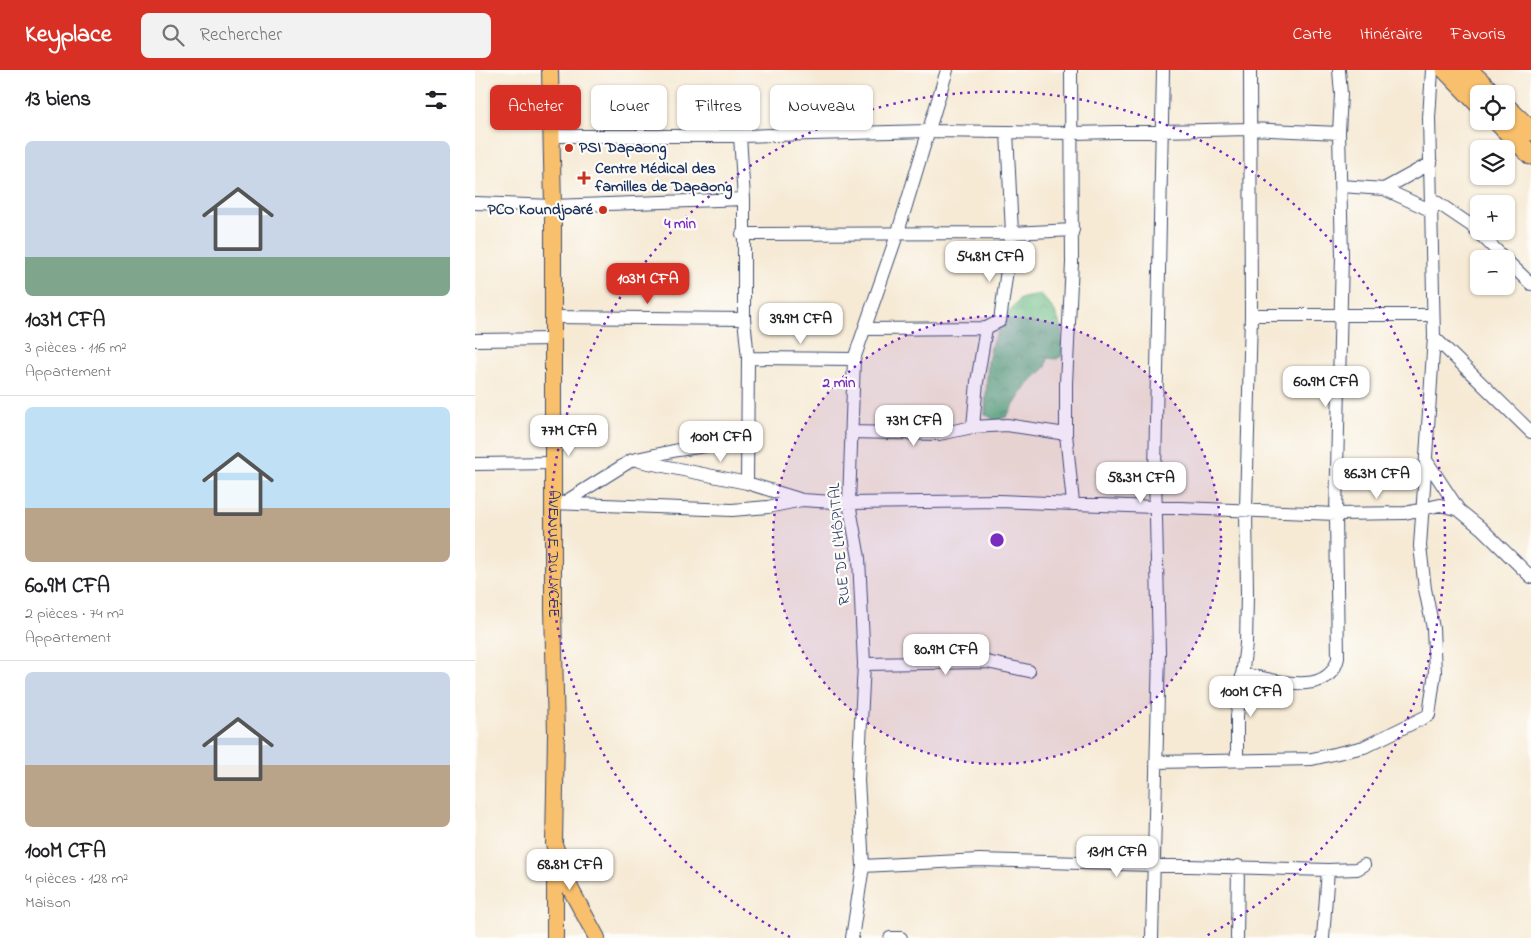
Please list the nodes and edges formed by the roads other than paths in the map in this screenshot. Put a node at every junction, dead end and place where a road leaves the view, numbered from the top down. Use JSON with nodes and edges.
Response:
{"nodes":[{"id":1,"x":550,"y":70,"type":"edge"},
{"id":2,"x":947,"y":70,"type":"edge"},
{"id":3,"x":1071,"y":70,"type":"edge"},
{"id":4,"x":1163,"y":70,"type":"edge"},
{"id":5,"x":1249,"y":70,"type":"edge"},
{"id":6,"x":1339,"y":70,"type":"edge"},
{"id":7,"x":1433,"y":70,"type":"edge"},
{"id":8,"x":1446,"y":70,"type":"edge"},
{"id":9,"x":1468,"y":70,"type":"edge"},
{"id":10,"x":1484,"y":85,"type":"edge"},
{"id":11,"x":1470,"y":95,"type":"edge"},
{"id":12,"x":1515,"y":116,"type":"edge"},
{"id":13,"x":1249,"y":129,"type":"junction"},
{"id":14,"x":1163,"y":130,"type":"junction"},
{"id":15,"x":1506,"y":130,"type":"edge"},
{"id":16,"x":928,"y":131,"type":"junction"},
{"id":17,"x":1531,"y":131,"type":"edge"},
{"id":18,"x":1007,"y":132,"type":"junction"},
{"id":19,"x":1072,"y":133,"type":"junction"},
{"id":20,"x":1339,"y":133,"type":"junction"},
{"id":21,"x":552,"y":136,"type":"junction"},
{"id":22,"x":740,"y":136,"type":"junction"},
{"id":23,"x":1531,"y":155,"type":"edge"},
{"id":24,"x":1431,"y":163,"type":"junction"},
{"id":25,"x":1341,"y":186,"type":"junction"},
{"id":26,"x":1384,"y":189,"type":"junction"},
{"id":27,"x":744,"y":199,"type":"junction"},
{"id":28,"x":475,"y":202,"type":"edge"},
{"id":29,"x":1432,"y":205,"type":"junction"},
{"id":30,"x":553,"y":206,"type":"junction"},
{"id":31,"x":1073,"y":230,"type":"junction"},
{"id":32,"x":898,"y":232,"type":"junction"},
{"id":33,"x":1013,"y":233,"type":"junction"},
{"id":34,"x":742,"y":234,"type":"junction"},
{"id":35,"x":1497,"y":250,"type":"edge"},
{"id":36,"x":1515,"y":268,"type":"edge"},
{"id":37,"x":1531,"y":284,"type":"edge"},
{"id":38,"x":1341,"y":314,"type":"junction"},
{"id":39,"x":1251,"y":315,"type":"junction"},
{"id":40,"x":1433,"y":315,"type":"junction"},
{"id":41,"x":552,"y":317,"type":"junction"},
{"id":42,"x":744,"y":320,"type":"junction"},
{"id":43,"x":986,"y":328,"type":"junction"},
{"id":44,"x":865,"y":329,"type":"junction"},
{"id":45,"x":1434,"y":337,"type":"junction"},
{"id":46,"x":552,"y":339,"type":"junction"},
{"id":47,"x":475,"y":340,"type":"edge"},
{"id":48,"x":748,"y":358,"type":"junction"},
{"id":49,"x":853,"y":359,"type":"junction"},
{"id":50,"x":973,"y":427,"type":"junction"},
{"id":51,"x":851,"y":432,"type":"junction"},
{"id":52,"x":1531,"y":432,"type":"edge"},
{"id":53,"x":1066,"y":434,"type":"junction"},
{"id":54,"x":746,"y":440,"type":"junction"},
{"id":55,"x":632,"y":460,"type":"junction"},
{"id":56,"x":1426,"y":460,"type":"junction"},
{"id":57,"x":553,"y":463,"type":"junction"},
{"id":58,"x":475,"y":464,"type":"edge"},
{"id":59,"x":747,"y":483,"type":"junction"},
{"id":60,"x":802,"y":500,"type":"junction"},
{"id":61,"x":559,"y":503,"type":"junction"},
{"id":62,"x":849,"y":503,"type":"junction"},
{"id":63,"x":1073,"y":503,"type":"junction"},
{"id":64,"x":1155,"y":506,"type":"junction"},
{"id":65,"x":1245,"y":509,"type":"junction"},
{"id":66,"x":1421,"y":510,"type":"junction"},
{"id":67,"x":1459,"y":510,"type":"junction"},
{"id":68,"x":1336,"y":514,"type":"junction"},
{"id":69,"x":1531,"y":577,"type":"edge"},
{"id":70,"x":864,"y":664,"type":"junction"},
{"id":71,"x":1029,"y":671,"type":"dead end"},
{"id":72,"x":1242,"y":674,"type":"junction"},
{"id":73,"x":1237,"y":759,"type":"junction"},
{"id":74,"x":1155,"y":762,"type":"junction"},
{"id":75,"x":555,"y":844,"type":"junction"},
{"id":76,"x":1155,"y":865,"type":"junction"},
{"id":77,"x":1365,"y":865,"type":"dead end"},
{"id":78,"x":863,"y":866,"type":"junction"},
{"id":79,"x":1239,"y":866,"type":"junction"},
{"id":80,"x":1328,"y":870,"type":"junction"},
{"id":81,"x":555,"y":938,"type":"edge"},
{"id":82,"x":597,"y":938,"type":"edge"},
{"id":83,"x":852,"y":938,"type":"edge"},
{"id":84,"x":890,"y":938,"type":"edge"},
{"id":85,"x":901,"y":938,"type":"edge"},
{"id":86,"x":1153,"y":938,"type":"edge"},
{"id":87,"x":1237,"y":938,"type":"edge"},
{"id":88,"x":1323,"y":938,"type":"edge"}],
"edges":[{"from":1,"to":21,"type":"main road","name":"AVENUE DU LYCÉE"},
{"from":2,"to":16,"type":"street","name":"RUE DE L'HÔPITAL"},
{"from":3,"to":19,"type":"street"},
{"from":4,"to":14,"type":"street"},
{"from":5,"to":13,"type":"street"},
{"from":6,"to":20,"type":"street"},
{"from":7,"to":24,"type":"street"},
{"from":8,"to":11,"type":"highway"},
{"from":9,"to":10,"type":"highway"},
{"from":12,"to":17,"type":"highway"},
{"from":13,"to":14,"type":"street"},
{"from":13,"to":20,"type":"street"},
{"from":13,"to":39,"type":"street"},
{"from":14,"to":19,"type":"street"},
{"from":14,"to":64,"type":"street"},
{"from":15,"to":23,"type":"highway"},
{"from":16,"to":18,"type":"street"},
{"from":16,"to":22,"type":"street"},
{"from":16,"to":32,"type":"street","name":"RUE DE L'HÔPITAL"},
{"from":18,"to":19,"type":"street"},
{"from":18,"to":33,"type":"street"},
{"from":19,"to":31,"type":"street"},
{"from":20,"to":25,"type":"street"},
{"from":21,"to":22,"type":"street"},
{"from":21,"to":30,"type":"main road","name":"AVENUE DU LYCÉE"},
{"from":22,"to":27,"type":"street"},
{"from":24,"to":26,"type":"street"},
{"from":24,"to":29,"type":"street"},
{"from":25,"to":26,"type":"street"},
{"from":25,"to":38,"type":"street"},
{"from":26,"to":29,"type":"street"},
{"from":27,"to":30,"type":"street"},
{"from":27,"to":34,"type":"street"},
{"from":28,"to":30,"type":"street"},
{"from":29,"to":35,"type":"street"},
{"from":29,"to":40,"type":"street"},
{"from":30,"to":41,"type":"main road","name":"AVENUE DU LYCÉE"},
{"from":31,"to":33,"type":"street"},
{"from":31,"to":53,"type":"street"},
{"from":32,"to":33,"type":"street"},
{"from":32,"to":34,"type":"street"},
{"from":32,"to":44,"type":"street","name":"RUE DE L'HÔPITAL"},
{"from":33,"to":43,"type":"street"},
{"from":34,"to":42,"type":"street"},
{"from":36,"to":37,"type":"street"},
{"from":38,"to":39,"type":"street"},
{"from":38,"to":40,"type":"street"},
{"from":38,"to":68,"type":"street"},
{"from":39,"to":65,"type":"street"},
{"from":40,"to":45,"type":"street"},
{"from":41,"to":42,"type":"street"},
{"from":41,"to":46,"type":"main road","name":"AVENUE DU LYCÉE"},
{"from":42,"to":48,"type":"street"},
{"from":43,"to":44,"type":"street"},
{"from":43,"to":50,"type":"street"},
{"from":44,"to":49,"type":"street","name":"RUE DE L'HÔPITAL"},
{"from":45,"to":52,"type":"street"},
{"from":45,"to":56,"type":"street"},
{"from":46,"to":47,"type":"street"},
{"from":46,"to":57,"type":"main road","name":"AVENUE DU LYCÉE"},
{"from":48,"to":49,"type":"street"},
{"from":48,"to":54,"type":"street"},
{"from":49,"to":51,"type":"street","name":"RUE DE L'HÔPITAL"},
{"from":50,"to":51,"type":"street"},
{"from":50,"to":53,"type":"street"},
{"from":51,"to":62,"type":"street","name":"RUE DE L'HÔPITAL"},
{"from":53,"to":63,"type":"street"},
{"from":54,"to":55,"type":"street"},
{"from":54,"to":59,"type":"street"},
{"from":55,"to":59,"type":"street"},
{"from":55,"to":61,"type":"street"},
{"from":56,"to":66,"type":"street"},
{"from":56,"to":67,"type":"street"},
{"from":57,"to":58,"type":"street"},
{"from":57,"to":61,"type":"main road","name":"AVENUE DU LYCÉE"},
{"from":59,"to":60,"type":"street"},
{"from":60,"to":61,"type":"street"},
{"from":60,"to":62,"type":"street"},
{"from":61,"to":75,"type":"main road","name":"AVENUE DU LYCÉE"},
{"from":62,"to":63,"type":"street"},
{"from":62,"to":70,"type":"street","name":"RUE DE L'HÔPITAL"},
{"from":63,"to":64,"type":"street"},
{"from":64,"to":65,"type":"street"},
{"from":64,"to":74,"type":"street"},
{"from":65,"to":68,"type":"street"},
{"from":65,"to":72,"type":"street"},
{"from":66,"to":67,"type":"street"},
{"from":66,"to":68,"type":"street"},
{"from":66,"to":73,"type":"street"},
{"from":67,"to":69,"type":"street"},
{"from":68,"to":72,"type":"street"},
{"from":70,"to":71,"type":"street"},
{"from":70,"to":78,"type":"street","name":"RUE DE L'HÔPITAL"},
{"from":72,"to":73,"type":"street"},
{"from":73,"to":74,"type":"street"},
{"from":74,"to":76,"type":"street"},
{"from":75,"to":81,"type":"main road"},
{"from":75,"to":82,"type":"main road","name":"AVENUE DU LYCÉE"},
{"from":76,"to":78,"type":"street"},
{"from":76,"to":79,"type":"street"},
{"from":76,"to":86,"type":"street"},
{"from":77,"to":80,"type":"street"},
{"from":78,"to":83,"type":"street","name":"RUE DE L'HÔPITAL"},
{"from":79,"to":80,"type":"street"},
{"from":79,"to":87,"type":"street"},
{"from":80,"to":88,"type":"street"},
{"from":84,"to":85,"type":"street"}]}
